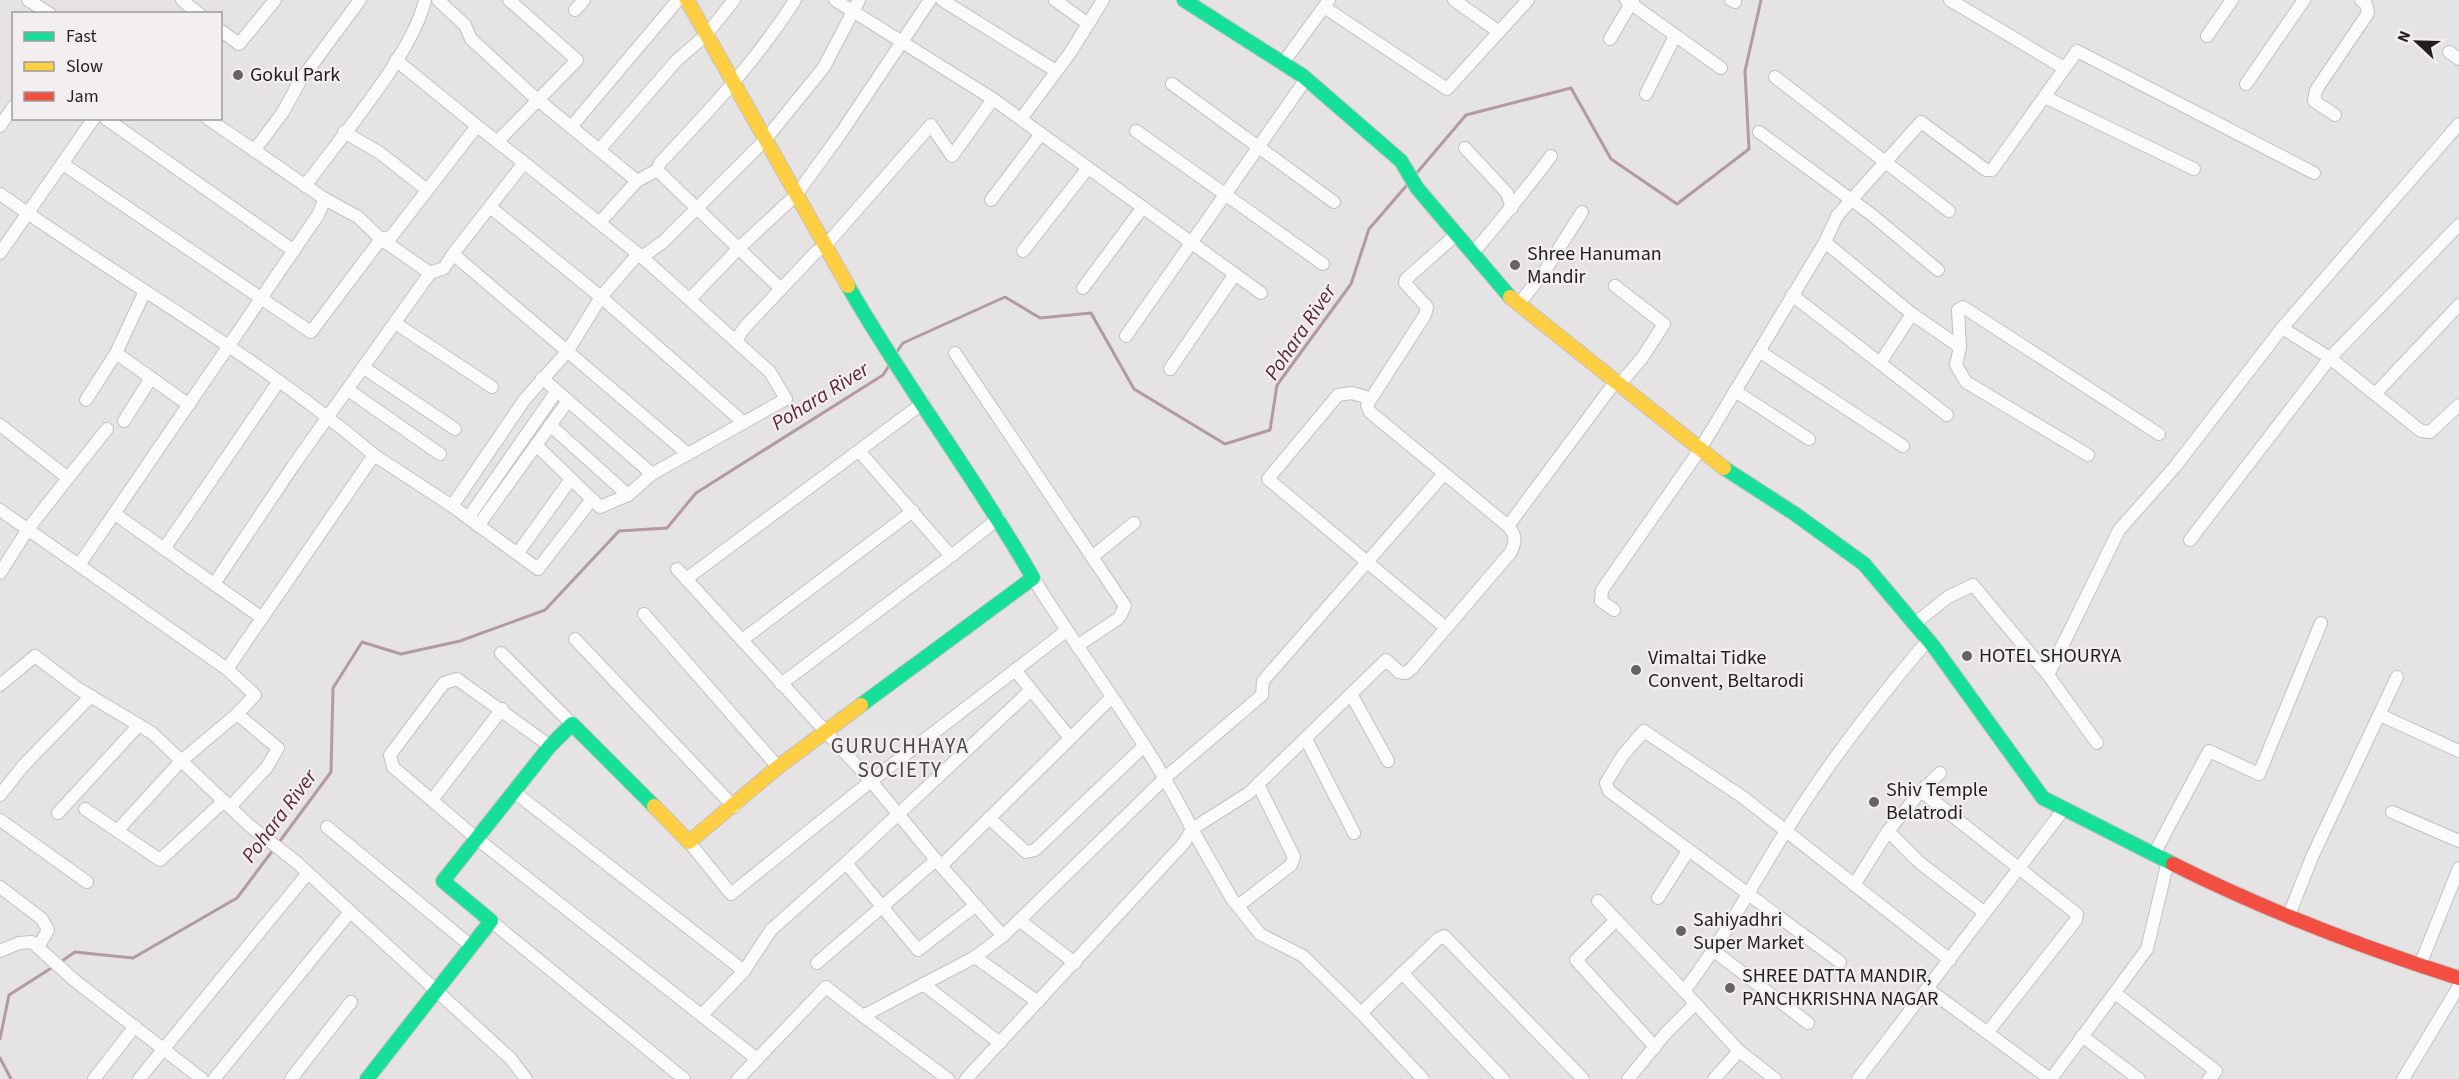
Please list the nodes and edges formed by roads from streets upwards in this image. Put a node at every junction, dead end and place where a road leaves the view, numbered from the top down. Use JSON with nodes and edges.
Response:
{"nodes":[{"id":1,"x":28,"y":0,"type":"edge"},
{"id":2,"x":182,"y":0,"type":"edge"},
{"id":3,"x":275,"y":0,"type":"edge"},
{"id":4,"x":360,"y":0,"type":"edge"},
{"id":5,"x":425,"y":0,"type":"edge"},
{"id":6,"x":438,"y":0,"type":"edge"},
{"id":7,"x":508,"y":0,"type":"edge"},
{"id":8,"x":584,"y":0,"type":"edge"},
{"id":9,"x":678,"y":0,"type":"edge"},
{"id":10,"x":687,"y":0,"type":"edge"},
{"id":11,"x":734,"y":0,"type":"edge"},
{"id":12,"x":795,"y":0,"type":"edge"},
{"id":13,"x":835,"y":0,"type":"edge"},
{"id":14,"x":859,"y":0,"type":"edge"},
{"id":15,"x":930,"y":0,"type":"edge"},
{"id":16,"x":942,"y":0,"type":"edge"},
{"id":17,"x":1055,"y":0,"type":"edge"},
{"id":18,"x":1103,"y":0,"type":"edge"},
{"id":19,"x":1184,"y":0,"type":"edge"},
{"id":20,"x":1454,"y":0,"type":"edge"},
{"id":21,"x":1528,"y":0,"type":"edge"},
{"id":22,"x":1950,"y":0,"type":"edge"},
{"id":23,"x":2232,"y":0,"type":"edge"},
{"id":24,"x":2304,"y":0,"type":"edge"},
{"id":25,"x":2361,"y":0,"type":"edge"},
{"id":26,"x":1630,"y":1,"type":"edge"},
{"id":27,"x":1327,"y":3,"type":"edge"},
{"id":28,"x":575,"y":10,"type":"dead end"},
{"id":29,"x":851,"y":10,"type":"junction"},
{"id":30,"x":47,"y":12,"type":"edge"},
{"id":31,"x":197,"y":12,"type":"edge"},
{"id":32,"x":1088,"y":24,"type":"junction"},
{"id":33,"x":222,"y":32,"type":"edge"},
{"id":34,"x":1499,"y":32,"type":"junction"},
{"id":35,"x":706,"y":35,"type":"junction"},
{"id":36,"x":1675,"y":36,"type":"junction"},
{"id":37,"x":2206,"y":36,"type":"dead end"},
{"id":38,"x":1610,"y":39,"type":"dead end"},
{"id":39,"x":901,"y":42,"type":"junction"},
{"id":40,"x":396,"y":60,"type":"junction"},
{"id":41,"x":1283,"y":63,"type":"junction"},
{"id":42,"x":1721,"y":68,"type":"dead end"},
{"id":43,"x":2064,"y":68,"type":"junction"},
{"id":44,"x":1056,"y":71,"type":"junction"},
{"id":45,"x":1775,"y":77,"type":"dead end"},
{"id":46,"x":1306,"y":79,"type":"junction"},
{"id":47,"x":734,"y":84,"type":"junction"},
{"id":48,"x":1172,"y":84,"type":"dead end"},
{"id":49,"x":2246,"y":84,"type":"dead end"},
{"id":50,"x":1646,"y":94,"type":"dead end"},
{"id":51,"x":2045,"y":97,"type":"junction"},
{"id":52,"x":537,"y":99,"type":"junction"},
{"id":53,"x":993,"y":99,"type":"junction"},
{"id":54,"x":12,"y":109,"type":"edge"},
{"id":55,"x":2335,"y":115,"type":"dead end"},
{"id":56,"x":1021,"y":119,"type":"junction"},
{"id":57,"x":93,"y":120,"type":"edge"},
{"id":58,"x":108,"y":120,"type":"edge"},
{"id":59,"x":210,"y":120,"type":"edge"},
{"id":60,"x":2459,"y":124,"type":"edge"},
{"id":61,"x":0,"y":126,"type":"edge"},
{"id":62,"x":477,"y":126,"type":"junction"},
{"id":63,"x":571,"y":127,"type":"junction"},
{"id":64,"x":1136,"y":131,"type":"dead end"},
{"id":65,"x":344,"y":132,"type":"junction"},
{"id":66,"x":1759,"y":132,"type":"dead end"},
{"id":67,"x":1041,"y":134,"type":"junction"},
{"id":68,"x":765,"y":140,"type":"junction"},
{"id":69,"x":497,"y":142,"type":"junction"},
{"id":70,"x":1259,"y":147,"type":"junction"},
{"id":71,"x":1465,"y":148,"type":"dead end"},
{"id":72,"x":600,"y":150,"type":"junction"},
{"id":73,"x":254,"y":151,"type":"junction"},
{"id":74,"x":1551,"y":156,"type":"dead end"},
{"id":75,"x":522,"y":161,"type":"junction"},
{"id":76,"x":1884,"y":162,"type":"junction"},
{"id":77,"x":63,"y":164,"type":"junction"},
{"id":78,"x":1088,"y":168,"type":"junction"},
{"id":79,"x":2194,"y":169,"type":"dead end"},
{"id":80,"x":657,"y":170,"type":"junction"},
{"id":81,"x":2314,"y":173,"type":"dead end"},
{"id":82,"x":637,"y":180,"type":"junction"},
{"id":83,"x":305,"y":186,"type":"junction"},
{"id":84,"x":427,"y":190,"type":"junction"},
{"id":85,"x":0,"y":194,"type":"edge"},
{"id":86,"x":796,"y":195,"type":"junction"},
{"id":87,"x":1225,"y":195,"type":"junction"},
{"id":88,"x":324,"y":199,"type":"junction"},
{"id":89,"x":1850,"y":200,"type":"junction"},
{"id":90,"x":991,"y":201,"type":"dead end"},
{"id":91,"x":1334,"y":202,"type":"dead end"},
{"id":92,"x":490,"y":207,"type":"junction"},
{"id":93,"x":1143,"y":207,"type":"junction"},
{"id":94,"x":1512,"y":207,"type":"junction"},
{"id":95,"x":697,"y":208,"type":"junction"},
{"id":96,"x":1949,"y":211,"type":"dead end"},
{"id":97,"x":1582,"y":212,"type":"dead end"},
{"id":98,"x":29,"y":214,"type":"junction"},
{"id":99,"x":600,"y":222,"type":"junction"},
{"id":100,"x":2459,"y":225,"type":"edge"},
{"id":101,"x":1457,"y":234,"type":"junction"},
{"id":102,"x":381,"y":239,"type":"junction"},
{"id":103,"x":1192,"y":242,"type":"junction"},
{"id":104,"x":1825,"y":242,"type":"junction"},
{"id":105,"x":825,"y":246,"type":"junction"},
{"id":106,"x":739,"y":248,"type":"junction"},
{"id":107,"x":294,"y":251,"type":"junction"},
{"id":108,"x":1023,"y":251,"type":"dead end"},
{"id":109,"x":0,"y":253,"type":"edge"},
{"id":110,"x":1473,"y":253,"type":"junction"},
{"id":111,"x":453,"y":254,"type":"junction"},
{"id":112,"x":640,"y":255,"type":"junction"},
{"id":113,"x":1323,"y":264,"type":"dead end"},
{"id":114,"x":1938,"y":270,"type":"dead end"},
{"id":115,"x":430,"y":273,"type":"junction"},
{"id":116,"x":1235,"y":274,"type":"junction"},
{"id":117,"x":1615,"y":286,"type":"dead end"},
{"id":118,"x":1083,"y":288,"type":"dead end"},
{"id":119,"x":781,"y":289,"type":"junction"},
{"id":120,"x":145,"y":291,"type":"junction"},
{"id":121,"x":1261,"y":293,"type":"dead end"},
{"id":122,"x":1792,"y":295,"type":"junction"},
{"id":123,"x":601,"y":297,"type":"junction"},
{"id":124,"x":261,"y":299,"type":"junction"},
{"id":125,"x":690,"y":299,"type":"junction"},
{"id":126,"x":1519,"y":304,"type":"junction"},
{"id":127,"x":2459,"y":305,"type":"edge"},
{"id":128,"x":1912,"y":314,"type":"junction"},
{"id":129,"x":395,"y":323,"type":"junction"},
{"id":130,"x":2282,"y":328,"type":"junction"},
{"id":131,"x":1126,"y":336,"type":"dead end"},
{"id":132,"x":736,"y":340,"type":"junction"},
{"id":133,"x":229,"y":346,"type":"junction"},
{"id":134,"x":1960,"y":347,"type":"junction"},
{"id":135,"x":1759,"y":351,"type":"junction"},
{"id":136,"x":567,"y":352,"type":"junction"},
{"id":137,"x":116,"y":353,"type":"junction"},
{"id":138,"x":955,"y":353,"type":"dead end"},
{"id":139,"x":2330,"y":358,"type":"junction"},
{"id":140,"x":1880,"y":363,"type":"junction"},
{"id":141,"x":364,"y":368,"type":"junction"},
{"id":142,"x":1170,"y":369,"type":"dead end"},
{"id":143,"x":151,"y":378,"type":"junction"},
{"id":144,"x":542,"y":378,"type":"junction"},
{"id":145,"x":279,"y":381,"type":"junction"},
{"id":146,"x":1617,"y":383,"type":"junction"},
{"id":147,"x":492,"y":387,"type":"dead end"},
{"id":148,"x":348,"y":390,"type":"junction"},
{"id":149,"x":1735,"y":391,"type":"junction"},
{"id":150,"x":555,"y":392,"type":"junction"},
{"id":151,"x":2374,"y":394,"type":"junction"},
{"id":152,"x":1369,"y":398,"type":"junction"},
{"id":153,"x":86,"y":400,"type":"dead end"},
{"id":154,"x":567,"y":402,"type":"junction"},
{"id":155,"x":923,"y":403,"type":"junction"},
{"id":156,"x":189,"y":405,"type":"junction"},
{"id":157,"x":2459,"y":405,"type":"edge"},
{"id":158,"x":1947,"y":415,"type":"dead end"},
{"id":159,"x":329,"y":417,"type":"junction"},
{"id":160,"x":124,"y":421,"type":"dead end"},
{"id":161,"x":744,"y":423,"type":"junction"},
{"id":162,"x":0,"y":425,"type":"edge"},
{"id":163,"x":550,"y":425,"type":"junction"},
{"id":164,"x":107,"y":429,"type":"dead end"},
{"id":165,"x":455,"y":429,"type":"dead end"},
{"id":166,"x":2159,"y":434,"type":"dead end"},
{"id":167,"x":1809,"y":439,"type":"dead end"},
{"id":168,"x":536,"y":446,"type":"junction"},
{"id":169,"x":1903,"y":446,"type":"dead end"},
{"id":170,"x":859,"y":451,"type":"junction"},
{"id":171,"x":1700,"y":451,"type":"junction"},
{"id":172,"x":440,"y":454,"type":"dead end"},
{"id":173,"x":688,"y":454,"type":"junction"},
{"id":174,"x":2088,"y":454,"type":"dead end"},
{"id":175,"x":374,"y":455,"type":"junction"},
{"id":176,"x":652,"y":474,"type":"junction"},
{"id":177,"x":1444,"y":474,"type":"junction"},
{"id":178,"x":68,"y":478,"type":"junction"},
{"id":179,"x":571,"y":479,"type":"junction"},
{"id":180,"x":628,"y":495,"type":"junction"},
{"id":181,"x":592,"y":499,"type":"junction"},
{"id":182,"x":452,"y":506,"type":"junction"},
{"id":183,"x":0,"y":510,"type":"edge"},
{"id":184,"x":913,"y":511,"type":"junction"},
{"id":185,"x":115,"y":514,"type":"junction"},
{"id":186,"x":999,"y":518,"type":"junction"},
{"id":187,"x":473,"y":522,"type":"junction"},
{"id":188,"x":1134,"y":523,"type":"dead end"},
{"id":189,"x":1508,"y":526,"type":"junction"},
{"id":190,"x":28,"y":529,"type":"junction"},
{"id":191,"x":2190,"y":540,"type":"dead end"},
{"id":192,"x":164,"y":549,"type":"junction"},
{"id":193,"x":517,"y":554,"type":"junction"},
{"id":194,"x":951,"y":556,"type":"junction"},
{"id":195,"x":1092,"y":557,"type":"junction"},
{"id":196,"x":1367,"y":561,"type":"junction"},
{"id":197,"x":79,"y":565,"type":"junction"},
{"id":198,"x":677,"y":569,"type":"dead end"},
{"id":199,"x":0,"y":573,"type":"edge"},
{"id":200,"x":1033,"y":578,"type":"junction"},
{"id":201,"x":686,"y":579,"type":"junction"},
{"id":202,"x":214,"y":584,"type":"junction"},
{"id":203,"x":1614,"y":610,"type":"dead end"},
{"id":204,"x":644,"y":614,"type":"dead end"},
{"id":205,"x":262,"y":618,"type":"junction"},
{"id":206,"x":2321,"y":623,"type":"dead end"},
{"id":207,"x":1914,"y":624,"type":"junction"},
{"id":208,"x":1446,"y":628,"type":"junction"},
{"id":209,"x":1066,"y":631,"type":"junction"},
{"id":210,"x":575,"y":639,"type":"dead end"},
{"id":211,"x":742,"y":640,"type":"junction"},
{"id":212,"x":1928,"y":640,"type":"junction"},
{"id":213,"x":1077,"y":646,"type":"junction"},
{"id":214,"x":501,"y":653,"type":"dead end"},
{"id":215,"x":227,"y":669,"type":"junction"},
{"id":216,"x":1015,"y":670,"type":"junction"},
{"id":217,"x":2048,"y":675,"type":"junction"},
{"id":218,"x":2397,"y":677,"type":"dead end"},
{"id":219,"x":781,"y":684,"type":"junction"},
{"id":220,"x":0,"y":685,"type":"edge"},
{"id":221,"x":1031,"y":690,"type":"junction"},
{"id":222,"x":1351,"y":694,"type":"junction"},
{"id":223,"x":91,"y":696,"type":"junction"},
{"id":224,"x":1112,"y":697,"type":"junction"},
{"id":225,"x":502,"y":709,"type":"junction"},
{"id":226,"x":237,"y":714,"type":"junction"},
{"id":227,"x":2380,"y":715,"type":"junction"},
{"id":228,"x":572,"y":724,"type":"junction"},
{"id":229,"x":139,"y":725,"type":"junction"},
{"id":230,"x":826,"y":734,"type":"junction"},
{"id":231,"x":1070,"y":738,"type":"junction"},
{"id":232,"x":1306,"y":739,"type":"junction"},
{"id":233,"x":2097,"y":742,"type":"dead end"},
{"id":234,"x":550,"y":746,"type":"junction"},
{"id":235,"x":1144,"y":746,"type":"junction"},
{"id":236,"x":2459,"y":751,"type":"edge"},
{"id":237,"x":181,"y":761,"type":"junction"},
{"id":238,"x":1388,"y":761,"type":"dead end"},
{"id":239,"x":778,"y":767,"type":"junction"},
{"id":240,"x":1941,"y":773,"type":"dead end"},
{"id":241,"x":1166,"y":777,"type":"junction"},
{"id":242,"x":871,"y":781,"type":"junction"},
{"id":243,"x":1258,"y":784,"type":"junction"},
{"id":244,"x":513,"y":791,"type":"junction"},
{"id":245,"x":1922,"y":791,"type":"junction"},
{"id":246,"x":0,"y":795,"type":"edge"},
{"id":247,"x":432,"y":800,"type":"junction"},
{"id":248,"x":227,"y":804,"type":"junction"},
{"id":249,"x":734,"y":807,"type":"junction"},
{"id":250,"x":85,"y":809,"type":"dead end"},
{"id":251,"x":2064,"y":809,"type":"junction"},
{"id":252,"x":2392,"y":812,"type":"dead end"},
{"id":253,"x":58,"y":813,"type":"dead end"},
{"id":254,"x":898,"y":815,"type":"junction"},
{"id":255,"x":989,"y":818,"type":"junction"},
{"id":256,"x":0,"y":820,"type":"edge"},
{"id":257,"x":327,"y":827,"type":"dead end"},
{"id":258,"x":1192,"y":829,"type":"junction"},
{"id":259,"x":117,"y":831,"type":"junction"},
{"id":260,"x":1785,"y":831,"type":"junction"},
{"id":261,"x":1888,"y":831,"type":"junction"},
{"id":262,"x":1354,"y":833,"type":"dead end"},
{"id":263,"x":476,"y":838,"type":"junction"},
{"id":264,"x":2459,"y":841,"type":"edge"},
{"id":265,"x":689,"y":842,"type":"junction"},
{"id":266,"x":1688,"y":851,"type":"junction"},
{"id":267,"x":2154,"y":854,"type":"junction"},
{"id":268,"x":2168,"y":861,"type":"junction"},
{"id":269,"x":846,"y":863,"type":"junction"},
{"id":270,"x":939,"y":863,"type":"junction"},
{"id":271,"x":2020,"y":868,"type":"junction"},
{"id":272,"x":2459,"y":868,"type":"edge"},
{"id":273,"x":308,"y":873,"type":"junction"},
{"id":274,"x":87,"y":882,"type":"dead end"},
{"id":275,"x":1854,"y":885,"type":"junction"},
{"id":276,"x":0,"y":887,"type":"edge"},
{"id":277,"x":1748,"y":893,"type":"junction"},
{"id":278,"x":1658,"y":898,"type":"dead end"},
{"id":279,"x":1599,"y":901,"type":"dead end"},
{"id":280,"x":976,"y":904,"type":"junction"},
{"id":281,"x":1238,"y":906,"type":"junction"},
{"id":282,"x":883,"y":908,"type":"junction"},
{"id":283,"x":350,"y":912,"type":"junction"},
{"id":284,"x":1985,"y":913,"type":"junction"},
{"id":285,"x":2289,"y":915,"type":"junction"},
{"id":286,"x":1019,"y":920,"type":"junction"},
{"id":287,"x":1616,"y":920,"type":"junction"},
{"id":288,"x":491,"y":921,"type":"junction"},
{"id":289,"x":1003,"y":936,"type":"junction"},
{"id":290,"x":471,"y":946,"type":"junction"},
{"id":291,"x":41,"y":950,"type":"junction"},
{"id":292,"x":0,"y":951,"type":"edge"},
{"id":293,"x":1714,"y":951,"type":"junction"},
{"id":294,"x":975,"y":957,"type":"junction"},
{"id":295,"x":1950,"y":960,"type":"junction"},
{"id":296,"x":1840,"y":962,"type":"dead end"},
{"id":297,"x":817,"y":963,"type":"dead end"},
{"id":298,"x":1075,"y":963,"type":"junction"},
{"id":299,"x":2420,"y":965,"type":"junction"},
{"id":300,"x":744,"y":971,"type":"junction"},
{"id":301,"x":1402,"y":973,"type":"junction"},
{"id":302,"x":2459,"y":978,"type":"edge"},
{"id":303,"x":923,"y":984,"type":"junction"},
{"id":304,"x":2459,"y":986,"type":"edge"},
{"id":305,"x":1928,"y":989,"type":"junction"},
{"id":306,"x":435,"y":990,"type":"junction"},
{"id":307,"x":1684,"y":991,"type":"junction"},
{"id":308,"x":2115,"y":993,"type":"junction"},
{"id":309,"x":351,"y":1002,"type":"dead end"},
{"id":310,"x":1038,"y":1002,"type":"junction"},
{"id":311,"x":1695,"y":1004,"type":"junction"},
{"id":312,"x":1361,"y":1013,"type":"junction"},
{"id":313,"x":702,"y":1015,"type":"junction"},
{"id":314,"x":863,"y":1016,"type":"junction"},
{"id":315,"x":1808,"y":1023,"type":"dead end"},
{"id":316,"x":135,"y":1026,"type":"junction"},
{"id":317,"x":1988,"y":1032,"type":"junction"},
{"id":318,"x":2082,"y":1036,"type":"junction"},
{"id":319,"x":1000,"y":1043,"type":"junction"},
{"id":320,"x":1655,"y":1047,"type":"junction"},
{"id":321,"x":164,"y":1049,"type":"junction"},
{"id":322,"x":1738,"y":1051,"type":"junction"},
{"id":323,"x":757,"y":1059,"type":"junction"},
{"id":324,"x":372,"y":1077,"type":"edge"},
{"id":325,"x":94,"y":1079,"type":"edge"},
{"id":326,"x":139,"y":1079,"type":"edge"},
{"id":327,"x":202,"y":1079,"type":"edge"},
{"id":328,"x":214,"y":1079,"type":"edge"},
{"id":329,"x":291,"y":1079,"type":"edge"},
{"id":330,"x":526,"y":1079,"type":"edge"},
{"id":331,"x":684,"y":1079,"type":"edge"},
{"id":332,"x":738,"y":1079,"type":"edge"},
{"id":333,"x":948,"y":1079,"type":"edge"},
{"id":334,"x":966,"y":1079,"type":"edge"},
{"id":335,"x":1423,"y":1079,"type":"edge"},
{"id":336,"x":1503,"y":1079,"type":"edge"},
{"id":337,"x":1583,"y":1079,"type":"edge"},
{"id":338,"x":1628,"y":1079,"type":"edge"},
{"id":339,"x":1714,"y":1079,"type":"edge"},
{"id":340,"x":1775,"y":1079,"type":"edge"},
{"id":341,"x":1858,"y":1079,"type":"edge"},
{"id":342,"x":2050,"y":1079,"type":"edge"},
{"id":343,"x":2139,"y":1079,"type":"edge"},
{"id":344,"x":2210,"y":1079,"type":"edge"},
{"id":345,"x":2403,"y":1079,"type":"edge"}],
"edges":[{"from":1,"to":30,"type":"street"},
{"from":2,"to":31,"type":"street"},
{"from":3,"to":33,"type":"street"},
{"from":4,"to":73,"type":"street"},
{"from":5,"to":40,"type":"street"},
{"from":6,"to":52,"type":"street"},
{"from":7,"to":52,"type":"street"},
{"from":8,"to":28,"type":"street"},
{"from":9,"to":63,"type":"street"},
{"from":10,"to":35,"type":"street"},
{"from":11,"to":35,"type":"street"},
{"from":12,"to":47,"type":"street"},
{"from":13,"to":29,"type":"street"},
{"from":14,"to":29,"type":"street"},
{"from":15,"to":39,"type":"street"},
{"from":16,"to":44,"type":"street"},
{"from":17,"to":32,"type":"street"},
{"from":18,"to":32,"type":"street"},
{"from":19,"to":41,"type":"street"},
{"from":20,"to":34,"type":"street"},
{"from":21,"to":34,"type":"street"},
{"from":22,"to":43,"type":"street"},
{"from":23,"to":37,"type":"street"},
{"from":24,"to":49,"type":"street"},
{"from":25,"to":55,"type":"street"},
{"from":26,"to":36,"type":"street"},
{"from":26,"to":38,"type":"street"},
{"from":27,"to":34,"type":"street"},
{"from":27,"to":41,"type":"street"},
{"from":29,"to":39,"type":"street"},
{"from":29,"to":68,"type":"street"},
{"from":32,"to":44,"type":"street"},
{"from":35,"to":47,"type":"street"},
{"from":35,"to":72,"type":"street"},
{"from":36,"to":42,"type":"street"},
{"from":36,"to":50,"type":"street"},
{"from":39,"to":53,"type":"street"},
{"from":39,"to":86,"type":"street"},
{"from":40,"to":62,"type":"street"},
{"from":40,"to":65,"type":"street"},
{"from":41,"to":46,"type":"street"},
{"from":43,"to":51,"type":"street"},
{"from":43,"to":81,"type":"street"},
{"from":44,"to":56,"type":"street"},
{"from":45,"to":76,"type":"street"},
{"from":46,"to":70,"type":"street"},
{"from":46,"to":101,"type":"street"},
{"from":47,"to":68,"type":"street"},
{"from":47,"to":80,"type":"street"},
{"from":48,"to":70,"type":"street"},
{"from":51,"to":76,"type":"street"},
{"from":51,"to":79,"type":"street"},
{"from":52,"to":63,"type":"street"},
{"from":52,"to":69,"type":"street"},
{"from":53,"to":56,"type":"street"},
{"from":53,"to":105,"type":"street"},
{"from":54,"to":61,"type":"street"},
{"from":56,"to":67,"type":"street"},
{"from":57,"to":77,"type":"street"},
{"from":58,"to":107,"type":"street"},
{"from":59,"to":73,"type":"street"},
{"from":60,"to":130,"type":"street"},
{"from":62,"to":69,"type":"street"},
{"from":62,"to":84,"type":"street"},
{"from":63,"to":72,"type":"street"},
{"from":64,"to":87,"type":"street"},
{"from":65,"to":83,"type":"street"},
{"from":65,"to":84,"type":"street"},
{"from":66,"to":89,"type":"street"},
{"from":67,"to":78,"type":"street"},
{"from":67,"to":90,"type":"street"},
{"from":68,"to":86,"type":"street"},
{"from":68,"to":95,"type":"street"},
{"from":69,"to":75,"type":"street"},
{"from":70,"to":87,"type":"street"},
{"from":70,"to":91,"type":"street"},
{"from":71,"to":94,"type":"street"},
{"from":72,"to":82,"type":"street"},
{"from":73,"to":83,"type":"street"},
{"from":74,"to":94,"type":"street"},
{"from":75,"to":92,"type":"street"},
{"from":75,"to":99,"type":"street"},
{"from":76,"to":89,"type":"street"},
{"from":76,"to":96,"type":"street"},
{"from":77,"to":98,"type":"street"},
{"from":77,"to":124,"type":"street"},
{"from":78,"to":93,"type":"street"},
{"from":78,"to":108,"type":"street"},
{"from":80,"to":82,"type":"street"},
{"from":80,"to":95,"type":"street"},
{"from":82,"to":99,"type":"street"},
{"from":83,"to":88,"type":"street"},
{"from":84,"to":102,"type":"street"},
{"from":85,"to":98,"type":"street"},
{"from":86,"to":105,"type":"street"},
{"from":86,"to":106,"type":"street"},
{"from":87,"to":103,"type":"street"},
{"from":87,"to":113,"type":"street"},
{"from":88,"to":102,"type":"street"},
{"from":88,"to":107,"type":"street"},
{"from":89,"to":104,"type":"street"},
{"from":89,"to":114,"type":"street"},
{"from":92,"to":111,"type":"street"},
{"from":92,"to":123,"type":"street"},
{"from":93,"to":103,"type":"street"},
{"from":93,"to":118,"type":"street"},
{"from":94,"to":110,"type":"street"},
{"from":95,"to":106,"type":"street"},
{"from":95,"to":112,"type":"street"},
{"from":97,"to":126,"type":"street"},
{"from":98,"to":109,"type":"street"},
{"from":98,"to":120,"type":"street"},
{"from":99,"to":112,"type":"street"},
{"from":100,"to":139,"type":"street"},
{"from":101,"to":110,"type":"street"},
{"from":101,"to":152,"type":"street"},
{"from":102,"to":115,"type":"street"},
{"from":102,"to":124,"type":"street"},
{"from":103,"to":116,"type":"street"},
{"from":103,"to":131,"type":"street"},
{"from":104,"to":122,"type":"street"},
{"from":104,"to":128,"type":"street"},
{"from":105,"to":119,"type":"street"},
{"from":105,"to":155,"type":"street"},
{"from":106,"to":119,"type":"street"},
{"from":106,"to":125,"type":"street"},
{"from":107,"to":124,"type":"street"},
{"from":110,"to":126,"type":"street"},
{"from":111,"to":115,"type":"street"},
{"from":111,"to":136,"type":"street"},
{"from":112,"to":123,"type":"street"},
{"from":112,"to":125,"type":"street"},
{"from":115,"to":129,"type":"street"},
{"from":116,"to":121,"type":"street"},
{"from":116,"to":142,"type":"street"},
{"from":117,"to":146,"type":"street"},
{"from":119,"to":132,"type":"street"},
{"from":120,"to":133,"type":"street"},
{"from":120,"to":137,"type":"street"},
{"from":122,"to":135,"type":"street"},
{"from":122,"to":140,"type":"street"},
{"from":123,"to":136,"type":"street"},
{"from":123,"to":161,"type":"street"},
{"from":124,"to":133,"type":"street"},
{"from":125,"to":132,"type":"street"},
{"from":126,"to":146,"type":"street"},
{"from":127,"to":151,"type":"street"},
{"from":128,"to":134,"type":"street"},
{"from":128,"to":140,"type":"street"},
{"from":129,"to":141,"type":"street"},
{"from":129,"to":147,"type":"street"},
{"from":130,"to":139,"type":"street"},
{"from":130,"to":217,"type":"street"},
{"from":132,"to":161,"type":"street"},
{"from":133,"to":145,"type":"street"},
{"from":133,"to":156,"type":"street"},
{"from":134,"to":166,"type":"street"},
{"from":134,"to":174,"type":"street"},
{"from":135,"to":149,"type":"street"},
{"from":135,"to":169,"type":"street"},
{"from":136,"to":144,"type":"street"},
{"from":136,"to":173,"type":"street"},
{"from":137,"to":143,"type":"street"},
{"from":137,"to":153,"type":"street"},
{"from":138,"to":195,"type":"street"},
{"from":139,"to":151,"type":"street"},
{"from":139,"to":191,"type":"street"},
{"from":140,"to":158,"type":"street"},
{"from":141,"to":148,"type":"street"},
{"from":141,"to":165,"type":"street"},
{"from":143,"to":156,"type":"street"},
{"from":143,"to":160,"type":"street"},
{"from":144,"to":150,"type":"street"},
{"from":144,"to":182,"type":"street"},
{"from":145,"to":159,"type":"street"},
{"from":145,"to":192,"type":"street"},
{"from":146,"to":171,"type":"street"},
{"from":146,"to":189,"type":"street"},
{"from":148,"to":159,"type":"street"},
{"from":148,"to":172,"type":"street"},
{"from":149,"to":167,"type":"street"},
{"from":149,"to":171,"type":"street"},
{"from":150,"to":154,"type":"street"},
{"from":150,"to":187,"type":"street"},
{"from":151,"to":157,"type":"street"},
{"from":152,"to":177,"type":"street"},
{"from":152,"to":196,"type":"street"},
{"from":154,"to":163,"type":"street"},
{"from":154,"to":176,"type":"street"},
{"from":155,"to":170,"type":"street"},
{"from":155,"to":186,"type":"street"},
{"from":156,"to":185,"type":"street"},
{"from":159,"to":175,"type":"street"},
{"from":159,"to":202,"type":"street"},
{"from":161,"to":173,"type":"street"},
{"from":162,"to":178,"type":"street"},
{"from":163,"to":168,"type":"street"},
{"from":163,"to":180,"type":"street"},
{"from":164,"to":178,"type":"street"},
{"from":168,"to":179,"type":"street"},
{"from":168,"to":187,"type":"street"},
{"from":170,"to":184,"type":"street"},
{"from":170,"to":201,"type":"street"},
{"from":171,"to":203,"type":"street"},
{"from":171,"to":207,"type":"street"},
{"from":173,"to":176,"type":"street"},
{"from":175,"to":182,"type":"street"},
{"from":175,"to":205,"type":"street"},
{"from":176,"to":180,"type":"street"},
{"from":177,"to":189,"type":"street"},
{"from":177,"to":196,"type":"street"},
{"from":178,"to":190,"type":"street"},
{"from":179,"to":181,"type":"street"},
{"from":179,"to":193,"type":"street"},
{"from":180,"to":181,"type":"street"},
{"from":181,"to":193,"type":"street"},
{"from":182,"to":187,"type":"street"},
{"from":183,"to":190,"type":"street"},
{"from":184,"to":194,"type":"street"},
{"from":184,"to":211,"type":"street"},
{"from":185,"to":192,"type":"street"},
{"from":185,"to":197,"type":"street"},
{"from":186,"to":194,"type":"street"},
{"from":186,"to":200,"type":"street"},
{"from":187,"to":193,"type":"street"},
{"from":188,"to":195,"type":"street"},
{"from":189,"to":208,"type":"street"},
{"from":190,"to":197,"type":"street"},
{"from":190,"to":199,"type":"street"},
{"from":192,"to":202,"type":"street"},
{"from":194,"to":219,"type":"street"},
{"from":195,"to":213,"type":"street"},
{"from":196,"to":208,"type":"street"},
{"from":196,"to":241,"type":"street"},
{"from":197,"to":215,"type":"street"},
{"from":198,"to":201,"type":"street"},
{"from":200,"to":209,"type":"street"},
{"from":200,"to":230,"type":"street"},
{"from":201,"to":211,"type":"street"},
{"from":202,"to":205,"type":"street"},
{"from":204,"to":239,"type":"street"},
{"from":205,"to":215,"type":"street"},
{"from":206,"to":267,"type":"street"},
{"from":207,"to":212,"type":"street"},
{"from":207,"to":217,"type":"street"},
{"from":208,"to":222,"type":"street"},
{"from":209,"to":213,"type":"street"},
{"from":209,"to":216,"type":"street"},
{"from":210,"to":249,"type":"street"},
{"from":211,"to":219,"type":"street"},
{"from":212,"to":251,"type":"street"},
{"from":212,"to":260,"type":"street"},
{"from":213,"to":224,"type":"street"},
{"from":214,"to":228,"type":"street"},
{"from":215,"to":226,"type":"street"},
{"from":216,"to":221,"type":"street"},
{"from":216,"to":242,"type":"street"},
{"from":217,"to":233,"type":"street"},
{"from":218,"to":227,"type":"street"},
{"from":219,"to":230,"type":"street"},
{"from":220,"to":223,"type":"street"},
{"from":221,"to":231,"type":"street"},
{"from":221,"to":254,"type":"street"},
{"from":222,"to":232,"type":"street"},
{"from":222,"to":238,"type":"street"},
{"from":223,"to":229,"type":"street"},
{"from":223,"to":246,"type":"street"},
{"from":224,"to":231,"type":"street"},
{"from":224,"to":235,"type":"street"},
{"from":225,"to":234,"type":"street"},
{"from":225,"to":247,"type":"street"},
{"from":225,"to":247,"type":"street"},
{"from":226,"to":237,"type":"street"},
{"from":226,"to":248,"type":"street"},
{"from":227,"to":236,"type":"street"},
{"from":227,"to":285,"type":"street"},
{"from":228,"to":234,"type":"street"},
{"from":228,"to":265,"type":"street"},
{"from":229,"to":237,"type":"street"},
{"from":229,"to":253,"type":"street"},
{"from":230,"to":239,"type":"street"},
{"from":230,"to":242,"type":"street"},
{"from":231,"to":255,"type":"street"},
{"from":232,"to":243,"type":"street"},
{"from":232,"to":262,"type":"street"},
{"from":234,"to":244,"type":"street"},
{"from":235,"to":241,"type":"street"},
{"from":235,"to":255,"type":"street"},
{"from":237,"to":248,"type":"street"},
{"from":237,"to":259,"type":"street"},
{"from":239,"to":249,"type":"street"},
{"from":240,"to":245,"type":"street"},
{"from":241,"to":258,"type":"street"},
{"from":241,"to":286,"type":"street"},
{"from":242,"to":254,"type":"street"},
{"from":242,"to":265,"type":"street"},
{"from":243,"to":258,"type":"street"},
{"from":243,"to":281,"type":"street"},
{"from":244,"to":263,"type":"street"},
{"from":244,"to":300,"type":"street"},
{"from":245,"to":261,"type":"street"},
{"from":245,"to":271,"type":"street"},
{"from":247,"to":263,"type":"street"},
{"from":248,"to":259,"type":"street"},
{"from":248,"to":273,"type":"street"},
{"from":249,"to":265,"type":"street"},
{"from":250,"to":259,"type":"street"},
{"from":251,"to":267,"type":"street"},
{"from":251,"to":271,"type":"street"},
{"from":252,"to":264,"type":"street"},
{"from":254,"to":269,"type":"street"},
{"from":254,"to":270,"type":"street"},
{"from":255,"to":270,"type":"street"},
{"from":256,"to":274,"type":"street"},
{"from":257,"to":290,"type":"street"},
{"from":258,"to":281,"type":"street"},
{"from":258,"to":298,"type":"street"},
{"from":260,"to":266,"type":"street"},
{"from":260,"to":275,"type":"street"},
{"from":260,"to":277,"type":"street"},
{"from":261,"to":275,"type":"street"},
{"from":261,"to":284,"type":"street"},
{"from":263,"to":288,"type":"street"},
{"from":263,"to":313,"type":"street"},
{"from":266,"to":277,"type":"street"},
{"from":266,"to":278,"type":"street"},
{"from":267,"to":268,"type":"street"},
{"from":268,"to":285,"type":"street"},
{"from":268,"to":308,"type":"street"},
{"from":269,"to":282,"type":"street"},
{"from":269,"to":300,"type":"street"},
{"from":270,"to":280,"type":"street"},
{"from":270,"to":282,"type":"street"},
{"from":271,"to":284,"type":"street"},
{"from":271,"to":317,"type":"street"},
{"from":272,"to":299,"type":"street"},
{"from":273,"to":283,"type":"street"},
{"from":273,"to":321,"type":"street"},
{"from":275,"to":295,"type":"street"},
{"from":276,"to":291,"type":"street"},
{"from":277,"to":293,"type":"street"},
{"from":277,"to":296,"type":"street"},
{"from":279,"to":287,"type":"street"},
{"from":280,"to":282,"type":"street"},
{"from":280,"to":289,"type":"street"},
{"from":281,"to":312,"type":"street"},
{"from":282,"to":297,"type":"street"},
{"from":283,"to":306,"type":"street"},
{"from":283,"to":328,"type":"street"},
{"from":284,"to":295,"type":"street"},
{"from":285,"to":299,"type":"street"},
{"from":286,"to":289,"type":"street"},
{"from":286,"to":298,"type":"street"},
{"from":287,"to":307,"type":"street"},
{"from":287,"to":320,"type":"street"},
{"from":288,"to":290,"type":"street"},
{"from":288,"to":331,"type":"street"},
{"from":289,"to":294,"type":"street"},
{"from":290,"to":306,"type":"street"},
{"from":291,"to":292,"type":"street"},
{"from":291,"to":316,"type":"street"},
{"from":293,"to":307,"type":"street"},
{"from":293,"to":315,"type":"street"},
{"from":294,"to":303,"type":"street"},
{"from":294,"to":310,"type":"street"},
{"from":295,"to":305,"type":"street"},
{"from":298,"to":310,"type":"street"},
{"from":299,"to":302,"type":"street"},
{"from":300,"to":313,"type":"street"},
{"from":301,"to":312,"type":"street"},
{"from":301,"to":336,"type":"street"},
{"from":301,"to":337,"type":"street"},
{"from":303,"to":314,"type":"street"},
{"from":303,"to":319,"type":"street"},
{"from":304,"to":345,"type":"street"},
{"from":305,"to":317,"type":"street"},
{"from":305,"to":341,"type":"street"},
{"from":306,"to":324,"type":"street"},
{"from":306,"to":330,"type":"street"},
{"from":307,"to":311,"type":"street"},
{"from":308,"to":318,"type":"street"},
{"from":308,"to":344,"type":"street"},
{"from":309,"to":329,"type":"street"},
{"from":310,"to":319,"type":"street"},
{"from":311,"to":320,"type":"street"},
{"from":311,"to":322,"type":"street"},
{"from":312,"to":335,"type":"street"},
{"from":313,"to":323,"type":"street"},
{"from":314,"to":323,"type":"street"},
{"from":314,"to":333,"type":"street"},
{"from":316,"to":321,"type":"street"},
{"from":316,"to":325,"type":"street"},
{"from":317,"to":342,"type":"street"},
{"from":318,"to":342,"type":"street"},
{"from":318,"to":343,"type":"street"},
{"from":319,"to":334,"type":"street"},
{"from":320,"to":338,"type":"street"},
{"from":321,"to":326,"type":"street"},
{"from":321,"to":327,"type":"street"},
{"from":322,"to":339,"type":"street"},
{"from":322,"to":340,"type":"street"},
{"from":323,"to":332,"type":"street"}]}
